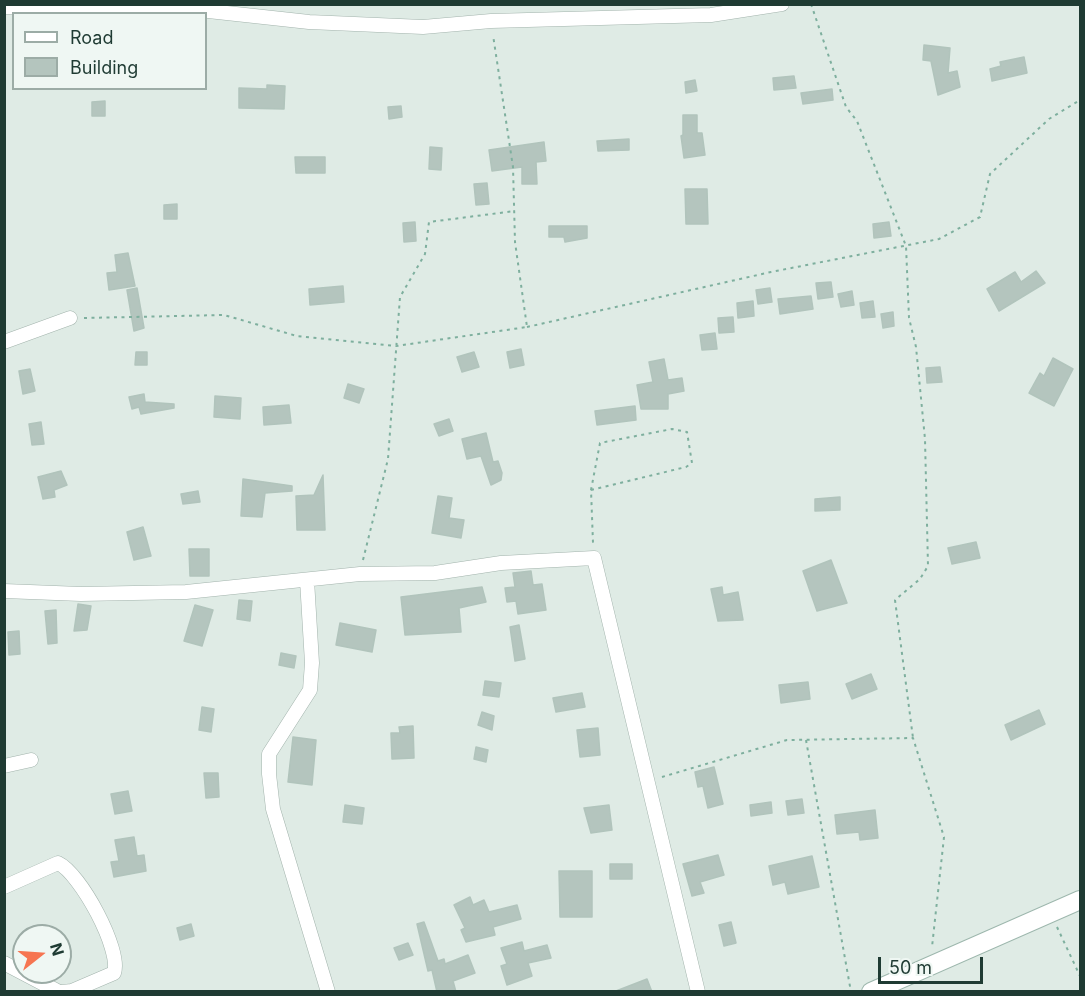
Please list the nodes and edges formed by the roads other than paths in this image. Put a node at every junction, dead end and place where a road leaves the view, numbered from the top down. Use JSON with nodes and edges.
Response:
{"nodes":[{"id":1,"x":782,"y":4,"type":"edge"},
{"id":2,"x":4,"y":7,"type":"edge"},
{"id":3,"x":70,"y":318,"type":"road end"},
{"id":4,"x":4,"y":342,"type":"edge"},
{"id":5,"x":307,"y":580,"type":"junction"},
{"id":6,"x":4,"y":591,"type":"edge"},
{"id":7,"x":31,"y":760,"type":"dead end"},
{"id":8,"x":4,"y":766,"type":"edge"},
{"id":9,"x":4,"y":887,"type":"edge"},
{"id":10,"x":1080,"y":900,"type":"edge"},
{"id":11,"x":4,"y":963,"type":"edge"},
{"id":12,"x":60,"y":992,"type":"edge"},
{"id":13,"x":328,"y":992,"type":"edge"},
{"id":14,"x":698,"y":992,"type":"edge"},
{"id":15,"x":872,"y":992,"type":"edge"}],
"edges":[{"from":1,"to":2,"type":"street"},
{"from":3,"to":4,"type":"street"},
{"from":5,"to":6,"type":"street"},
{"from":5,"to":13,"type":"street"},
{"from":5,"to":14,"type":"street"},
{"from":7,"to":8,"type":"street"},
{"from":9,"to":12,"type":"street"},
{"from":10,"to":15,"type":"main road"},
{"from":11,"to":12,"type":"street"}]}
